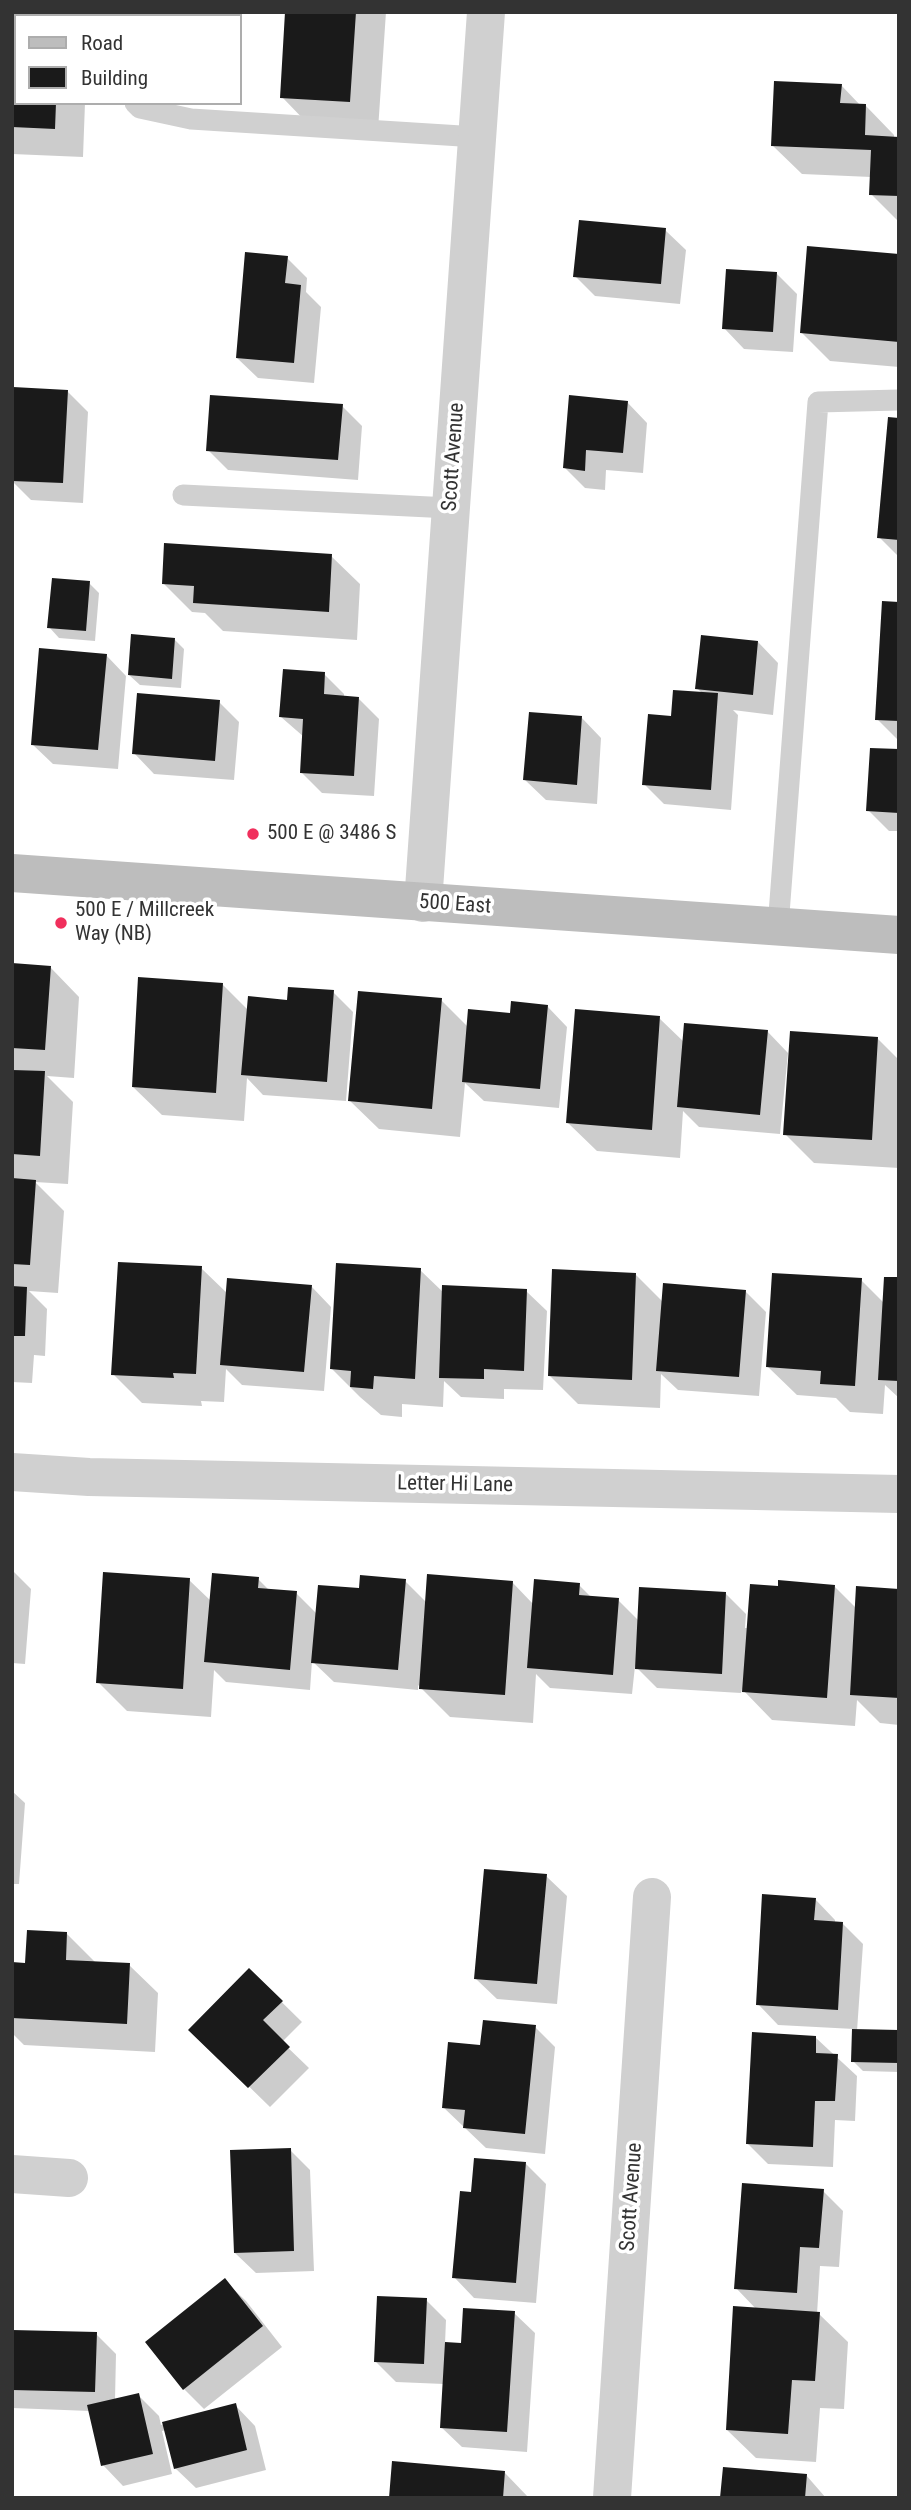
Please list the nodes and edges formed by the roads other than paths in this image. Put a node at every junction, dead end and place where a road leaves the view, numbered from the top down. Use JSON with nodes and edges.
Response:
{"nodes":[{"id":1,"x":486,"y":12,"type":"edge"},
{"id":2,"x":137,"y":105,"type":"edge"},
{"id":3,"x":477,"y":137,"type":"junction"},
{"id":4,"x":899,"y":400,"type":"edge"},
{"id":5,"x":183,"y":495,"type":"dead end"},
{"id":6,"x":450,"y":508,"type":"junction"},
{"id":7,"x":12,"y":873,"type":"edge"},
{"id":8,"x":423,"y":903,"type":"junction"},
{"id":9,"x":778,"y":927,"type":"junction"},
{"id":10,"x":899,"y":936,"type":"edge"},
{"id":11,"x":12,"y":1472,"type":"edge"},
{"id":12,"x":899,"y":1494,"type":"edge"},
{"id":13,"x":652,"y":1897,"type":"dead end"},
{"id":14,"x":12,"y":2174,"type":"edge"},
{"id":15,"x":69,"y":2178,"type":"dead end"},
{"id":16,"x":612,"y":2498,"type":"edge"}],
"edges":[{"from":1,"to":3,"type":"street","name":"Scott Avenue"},
{"from":2,"to":3,"type":"lane"},
{"from":3,"to":6,"type":"street","name":"Scott Avenue"},
{"from":4,"to":9,"type":"lane"},
{"from":5,"to":6,"type":"lane"},
{"from":6,"to":8,"type":"street","name":"Scott Avenue"},
{"from":7,"to":8,"type":"street","name":"500 East"},
{"from":8,"to":9,"type":"street","name":"500 East"},
{"from":9,"to":10,"type":"street","name":"500 East"},
{"from":11,"to":12,"type":"street","name":"Letter Hi Lane"},
{"from":13,"to":16,"type":"street","name":"Scott Avenue"},
{"from":14,"to":15,"type":"street"}]}
